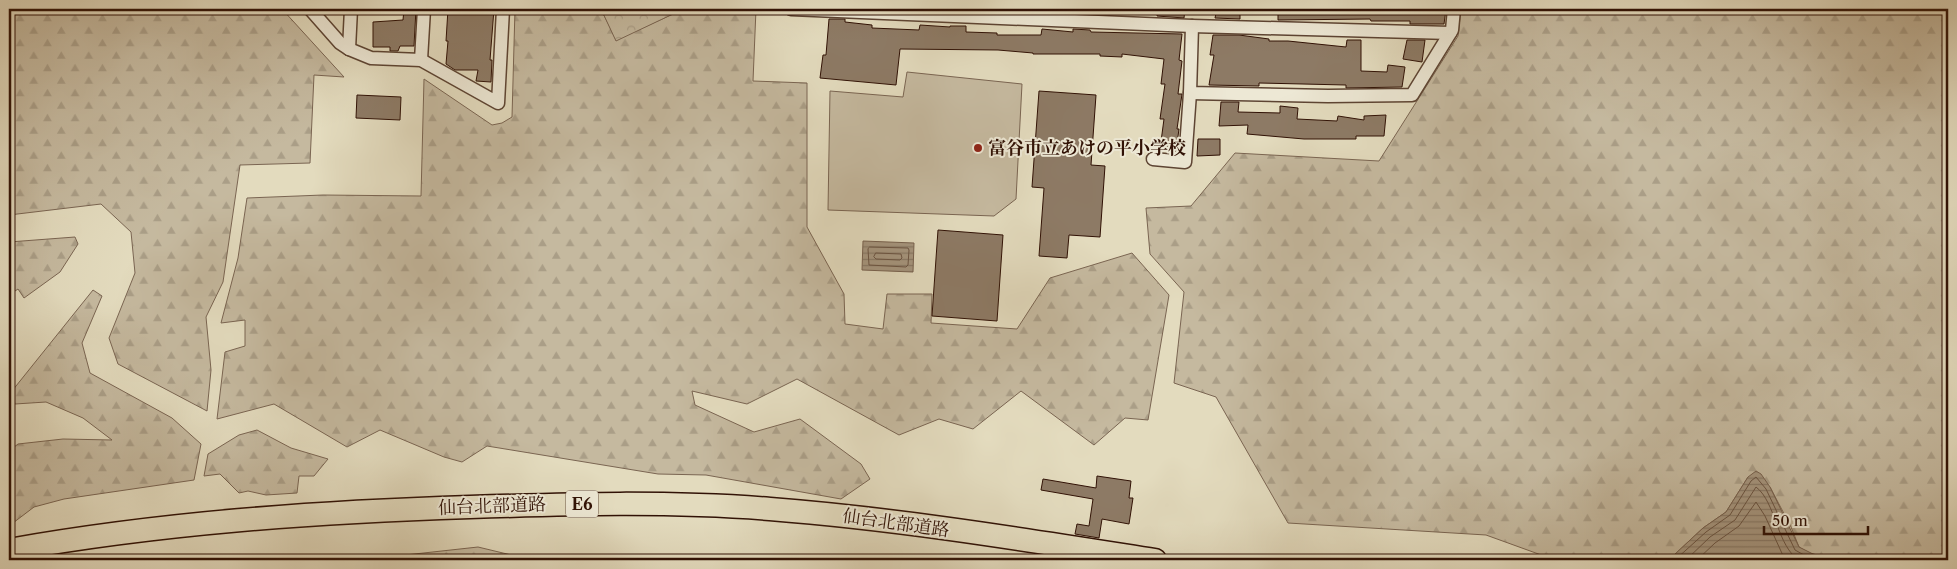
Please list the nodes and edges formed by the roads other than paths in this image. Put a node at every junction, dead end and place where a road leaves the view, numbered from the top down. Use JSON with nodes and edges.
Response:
{"nodes":[{"id":1,"x":310,"y":9,"type":"edge"},
{"id":2,"x":351,"y":9,"type":"edge"},
{"id":3,"x":424,"y":9,"type":"edge"},
{"id":4,"x":503,"y":9,"type":"edge"},
{"id":5,"x":792,"y":9,"type":"edge"},
{"id":6,"x":1454,"y":9,"type":"edge"},
{"id":7,"x":1110,"y":15,"type":"edge"},
{"id":8,"x":1192,"y":26,"type":"junction"},
{"id":9,"x":1450,"y":33,"type":"junction"},
{"id":10,"x":349,"y":50,"type":"junction"},
{"id":11,"x":421,"y":60,"type":"junction"},
{"id":12,"x":1190,"y":92,"type":"junction"},
{"id":13,"x":1153,"y":160,"type":"dead end"},
{"id":14,"x":9,"y":550,"type":"edge"},
{"id":15,"x":1155,"y":560,"type":"edge"}],
"edges":[{"from":1,"to":10,"type":"street"},
{"from":2,"to":10,"type":"street"},
{"from":3,"to":11,"type":"street"},
{"from":4,"to":11,"type":"street"},
{"from":5,"to":7,"type":"street"},
{"from":6,"to":9,"type":"street"},
{"from":7,"to":8,"type":"street"},
{"from":8,"to":9,"type":"street"},
{"from":8,"to":12,"type":"street"},
{"from":9,"to":12,"type":"street"},
{"from":10,"to":11,"type":"street"},
{"from":12,"to":13,"type":"street"},
{"from":14,"to":15,"type":"highway","name":"仙台北部道路","number":"E6"}]}
